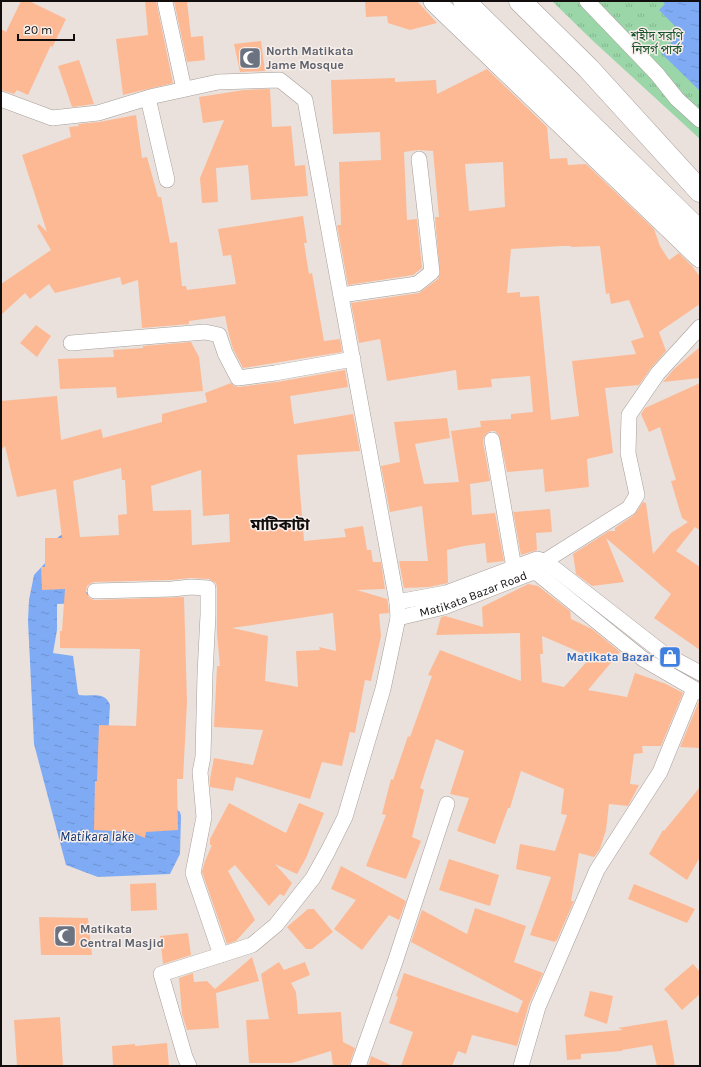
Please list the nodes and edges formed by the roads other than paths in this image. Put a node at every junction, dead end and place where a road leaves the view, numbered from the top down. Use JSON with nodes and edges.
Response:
{"nodes":[{"id":1,"x":434,"y":1,"type":"edge"},
{"id":2,"x":464,"y":1,"type":"edge"},
{"id":3,"x":520,"y":1,"type":"edge"},
{"id":4,"x":587,"y":1,"type":"edge"},
{"id":5,"x":165,"y":2,"type":"dead end"},
{"id":6,"x":184,"y":89,"type":"junction"},
{"id":7,"x":148,"y":98,"type":"junction"},
{"id":8,"x":1,"y":99,"type":"edge"},
{"id":9,"x":700,"y":120,"type":"edge"},
{"id":10,"x":419,"y":159,"type":"dead end"},
{"id":11,"x":167,"y":180,"type":"dead end"},
{"id":12,"x":700,"y":191,"type":"edge"},
{"id":13,"x":700,"y":232,"type":"edge"},
{"id":14,"x":700,"y":257,"type":"edge"},
{"id":15,"x":341,"y":295,"type":"junction"},
{"id":16,"x":700,"y":327,"type":"edge"},
{"id":17,"x":71,"y":342,"type":"dead end"},
{"id":18,"x":353,"y":359,"type":"junction"},
{"id":19,"x":492,"y":440,"type":"dead end"},
{"id":20,"x":546,"y":560,"type":"junction"},
{"id":21,"x":514,"y":568,"type":"junction"},
{"id":22,"x":95,"y":591,"type":"dead end"},
{"id":23,"x":397,"y":602,"type":"junction"},
{"id":24,"x":398,"y":618,"type":"junction"},
{"id":25,"x":700,"y":673,"type":"edge"},
{"id":26,"x":697,"y":691,"type":"edge"},
{"id":27,"x":447,"y":804,"type":"dead end"},
{"id":28,"x":220,"y":955,"type":"junction"},
{"id":29,"x":189,"y":1066,"type":"edge"},
{"id":30,"x":358,"y":1066,"type":"edge"},
{"id":31,"x":521,"y":1066,"type":"edge"}],
"edges":[{"from":1,"to":14,"type":"main road"},
{"from":2,"to":13,"type":"main road"},
{"from":3,"to":12,"type":"main road"},
{"from":4,"to":9,"type":"street"},
{"from":5,"to":6,"type":"street"},
{"from":6,"to":7,"type":"street"},
{"from":6,"to":15,"type":"street"},
{"from":7,"to":8,"type":"street"},
{"from":7,"to":11,"type":"street"},
{"from":10,"to":15,"type":"street"},
{"from":15,"to":18,"type":"street"},
{"from":16,"to":20,"type":"street"},
{"from":17,"to":18,"type":"street"},
{"from":18,"to":23,"type":"street"},
{"from":19,"to":21,"type":"street"},
{"from":20,"to":21,"type":"street","name":"Matikata Bazar Road"},
{"from":20,"to":25,"type":"street"},
{"from":21,"to":23,"type":"street","name":"Matikata Bazar Road"},
{"from":22,"to":28,"type":"street"},
{"from":23,"to":24,"type":"street"},
{"from":24,"to":26,"type":"street","name":"Matikata Bazar Road"},
{"from":24,"to":28,"type":"street"},
{"from":26,"to":31,"type":"street"},
{"from":27,"to":30,"type":"street"},
{"from":28,"to":29,"type":"street"}]}
